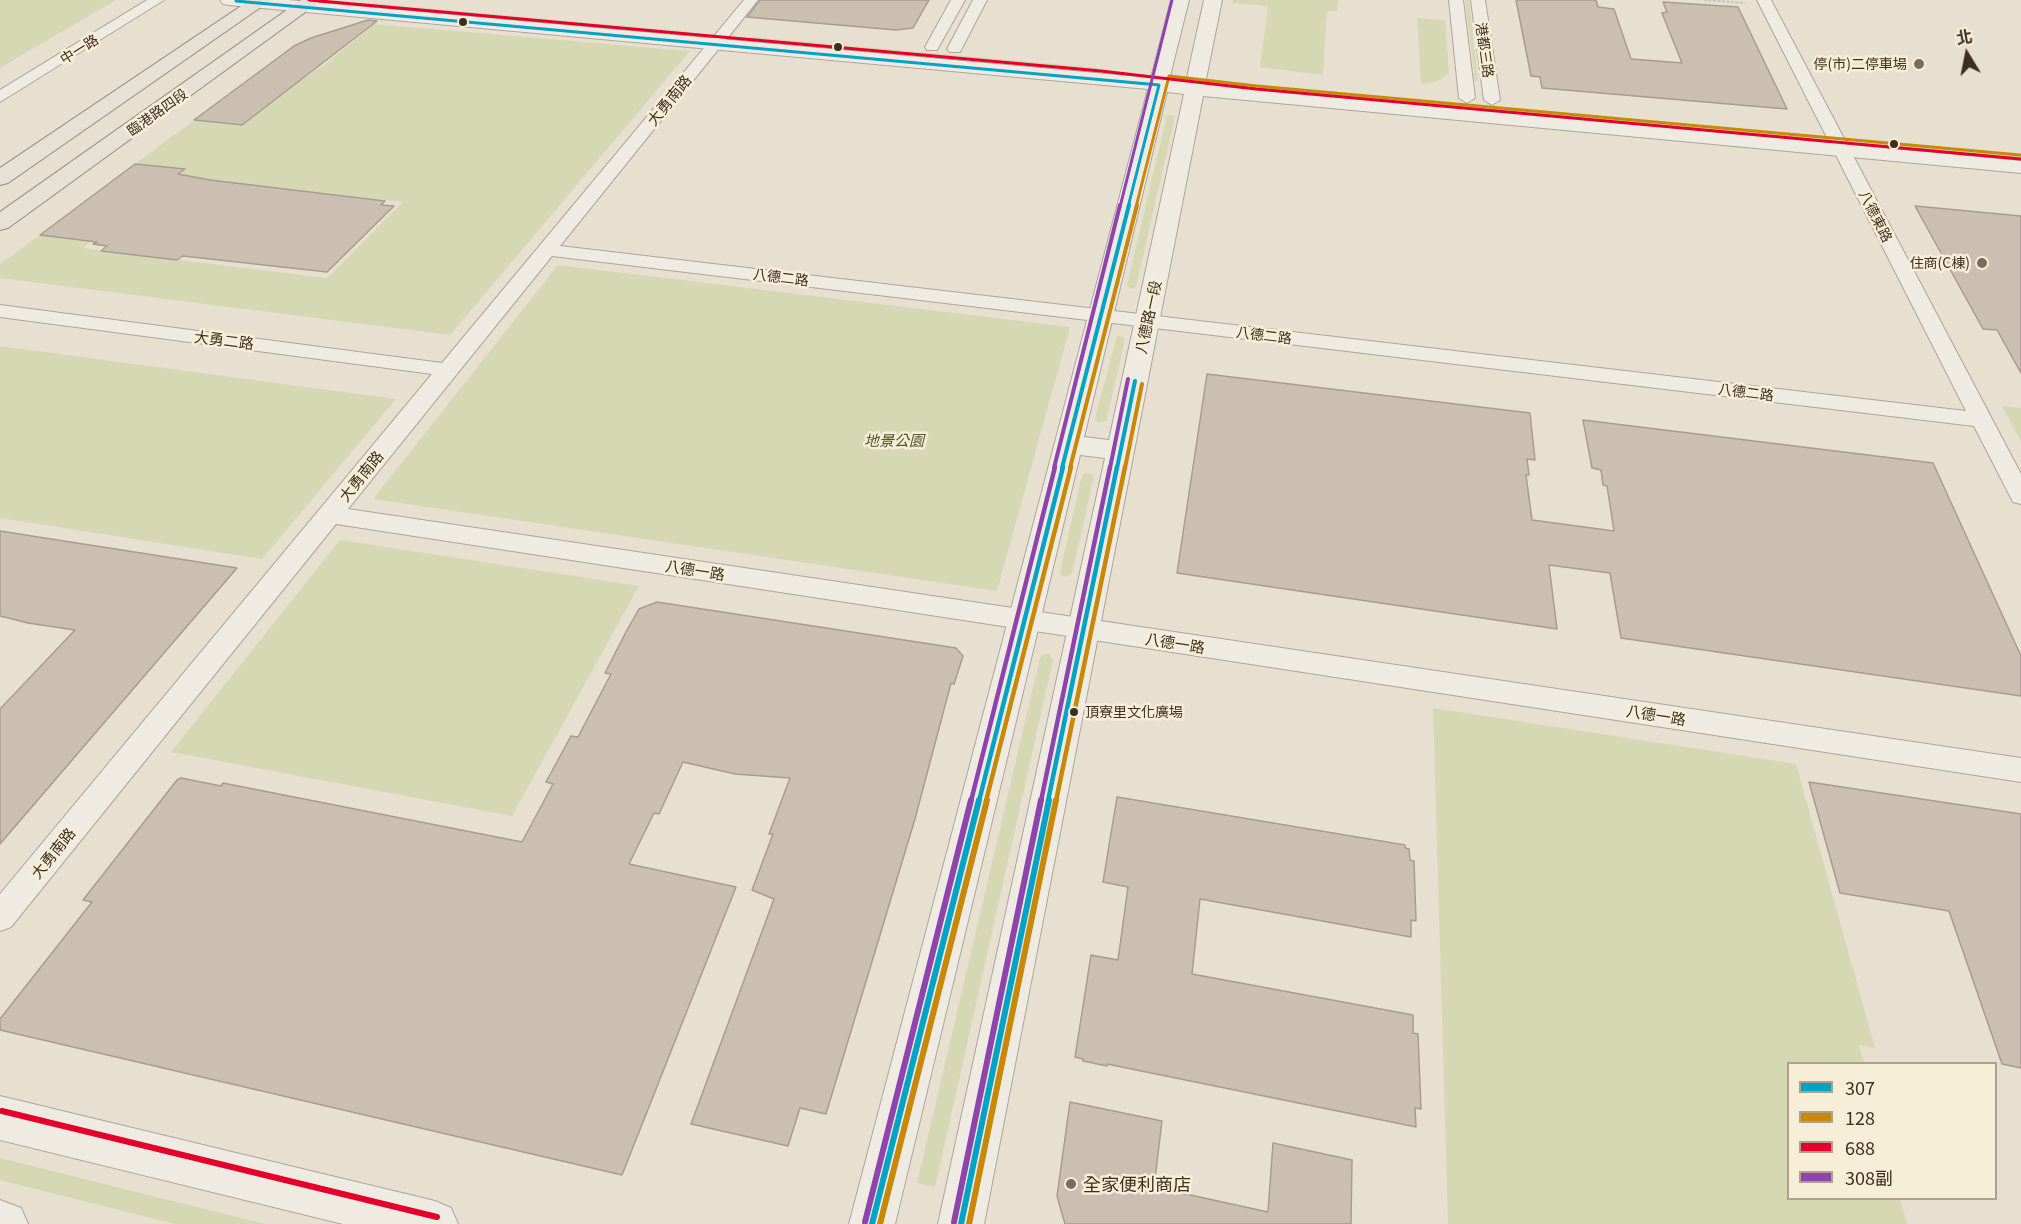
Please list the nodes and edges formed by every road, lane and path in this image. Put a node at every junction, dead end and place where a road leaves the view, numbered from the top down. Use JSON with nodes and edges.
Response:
{"nodes":[{"id":1,"x":157,"y":0,"type":"edge"},
{"id":2,"x":229,"y":0,"type":"edge"},
{"id":3,"x":236,"y":0,"type":"edge"},
{"id":4,"x":401,"y":0,"type":"edge"},
{"id":5,"x":751,"y":0,"type":"edge"},
{"id":6,"x":958,"y":0,"type":"edge"},
{"id":7,"x":980,"y":0,"type":"edge"},
{"id":8,"x":1180,"y":0,"type":"edge"},
{"id":9,"x":1213,"y":0,"type":"edge"},
{"id":10,"x":1456,"y":0,"type":"edge"},
{"id":11,"x":1478,"y":0,"type":"edge"},
{"id":12,"x":1704,"y":0,"type":"edge"},
{"id":13,"x":284,"y":2,"type":"edge"},
{"id":14,"x":1758,"y":2,"type":"edge"},
{"id":15,"x":721,"y":36,"type":"junction"},
{"id":16,"x":932,"y":47,"type":"junction"},
{"id":17,"x":955,"y":48,"type":"junction"},
{"id":18,"x":1161,"y":76,"type":"junction"},
{"id":19,"x":1197,"y":81,"type":"junction"},
{"id":20,"x":0,"y":97,"type":"edge"},
{"id":21,"x":1467,"y":98,"type":"junction"},
{"id":22,"x":1492,"y":100,"type":"junction"},
{"id":23,"x":1832,"y":131,"type":"junction"},
{"id":24,"x":2021,"y":148,"type":"edge"},
{"id":25,"x":1842,"y":150,"type":"junction"},
{"id":26,"x":0,"y":158,"type":"edge"},
{"id":27,"x":2021,"y":167,"type":"edge"},
{"id":28,"x":0,"y":178,"type":"edge"},
{"id":29,"x":0,"y":200,"type":"edge"},
{"id":30,"x":0,"y":223,"type":"edge"},
{"id":31,"x":546,"y":250,"type":"junction"},
{"id":32,"x":0,"y":311,"type":"edge"},
{"id":33,"x":1101,"y":315,"type":"junction"},
{"id":34,"x":1148,"y":321,"type":"junction"},
{"id":35,"x":448,"y":370,"type":"junction"},
{"id":36,"x":1981,"y":420,"type":"junction"},
{"id":37,"x":1068,"y":444,"type":"junction"},
{"id":38,"x":1121,"y":451,"type":"junction"},
{"id":39,"x":2021,"y":496,"type":"edge"},
{"id":40,"x":329,"y":515,"type":"junction"},
{"id":41,"x":1024,"y":620,"type":"junction"},
{"id":42,"x":1084,"y":629,"type":"junction"},
{"id":43,"x":2021,"y":770,"type":"edge"},
{"id":44,"x":0,"y":917,"type":"edge"},
{"id":45,"x":0,"y":1118,"type":"edge"},
{"id":46,"x":0,"y":1223,"type":"edge"},
{"id":47,"x":6,"y":1224,"type":"edge"},
{"id":48,"x":435,"y":1224,"type":"edge"},
{"id":49,"x":872,"y":1224,"type":"edge"},
{"id":50,"x":961,"y":1224,"type":"edge"}],
"edges":[{"from":1,"to":20,"type":"street","name":"中一路"},
{"from":2,"to":3,"type":"street"},
{"from":3,"to":13,"type":"street"},
{"from":3,"to":26,"type":"main road"},
{"from":4,"to":15,"type":"street"},
{"from":5,"to":15,"type":"street","name":"大勇南路"},
{"from":6,"to":16,"type":"street"},
{"from":7,"to":17,"type":"street"},
{"from":8,"to":18,"type":"street"},
{"from":9,"to":19,"type":"street","name":"八德路一段"},
{"from":10,"to":21,"type":"street","name":"港都三路"},
{"from":11,"to":22,"type":"street","name":"港都三路"},
{"from":12,"to":14,"type":"path"},
{"from":13,"to":15,"type":"street"},
{"from":13,"to":28,"type":"main road"},
{"from":13,"to":29,"type":"main road","name":"臨港路四段"},
{"from":13,"to":30,"type":"main road","name":"臨港路四段"},
{"from":14,"to":23,"type":"street","name":"八德東路"},
{"from":15,"to":16,"type":"street"},
{"from":15,"to":18,"type":"street"},
{"from":15,"to":31,"type":"street","name":"大勇南路"},
{"from":16,"to":17,"type":"street"},
{"from":17,"to":18,"type":"street"},
{"from":18,"to":19,"type":"street"},
{"from":18,"to":33,"type":"street"},
{"from":19,"to":21,"type":"street"},
{"from":19,"to":25,"type":"street"},
{"from":19,"to":34,"type":"street","name":"八德路一段"},
{"from":21,"to":22,"type":"street"},
{"from":22,"to":23,"type":"street"},
{"from":23,"to":24,"type":"street"},
{"from":23,"to":25,"type":"street","name":"八德東路"},
{"from":25,"to":27,"type":"street"},
{"from":25,"to":36,"type":"street","name":"八德東路"},
{"from":31,"to":33,"type":"street","name":"八德二路"},
{"from":31,"to":35,"type":"street","name":"大勇南路"},
{"from":32,"to":35,"type":"street","name":"大勇二路"},
{"from":33,"to":34,"type":"street","name":"八德二路"},
{"from":33,"to":37,"type":"street"},
{"from":34,"to":36,"type":"street","name":"八德二路"},
{"from":34,"to":38,"type":"street","name":"八德路一段"},
{"from":35,"to":40,"type":"street","name":"大勇南路"},
{"from":36,"to":39,"type":"street","name":"八德東路"},
{"from":37,"to":38,"type":"street"},
{"from":37,"to":41,"type":"street"},
{"from":38,"to":42,"type":"street","name":"八德路一段"},
{"from":40,"to":41,"type":"street","name":"八德一路"},
{"from":40,"to":44,"type":"street","name":"大勇南路"},
{"from":41,"to":42,"type":"street","name":"八德一路"},
{"from":41,"to":49,"type":"street"},
{"from":42,"to":43,"type":"street","name":"八德一路"},
{"from":42,"to":50,"type":"street","name":"八德路一段"},
{"from":45,"to":48,"type":"street"},
{"from":46,"to":47,"type":"street"}]}
